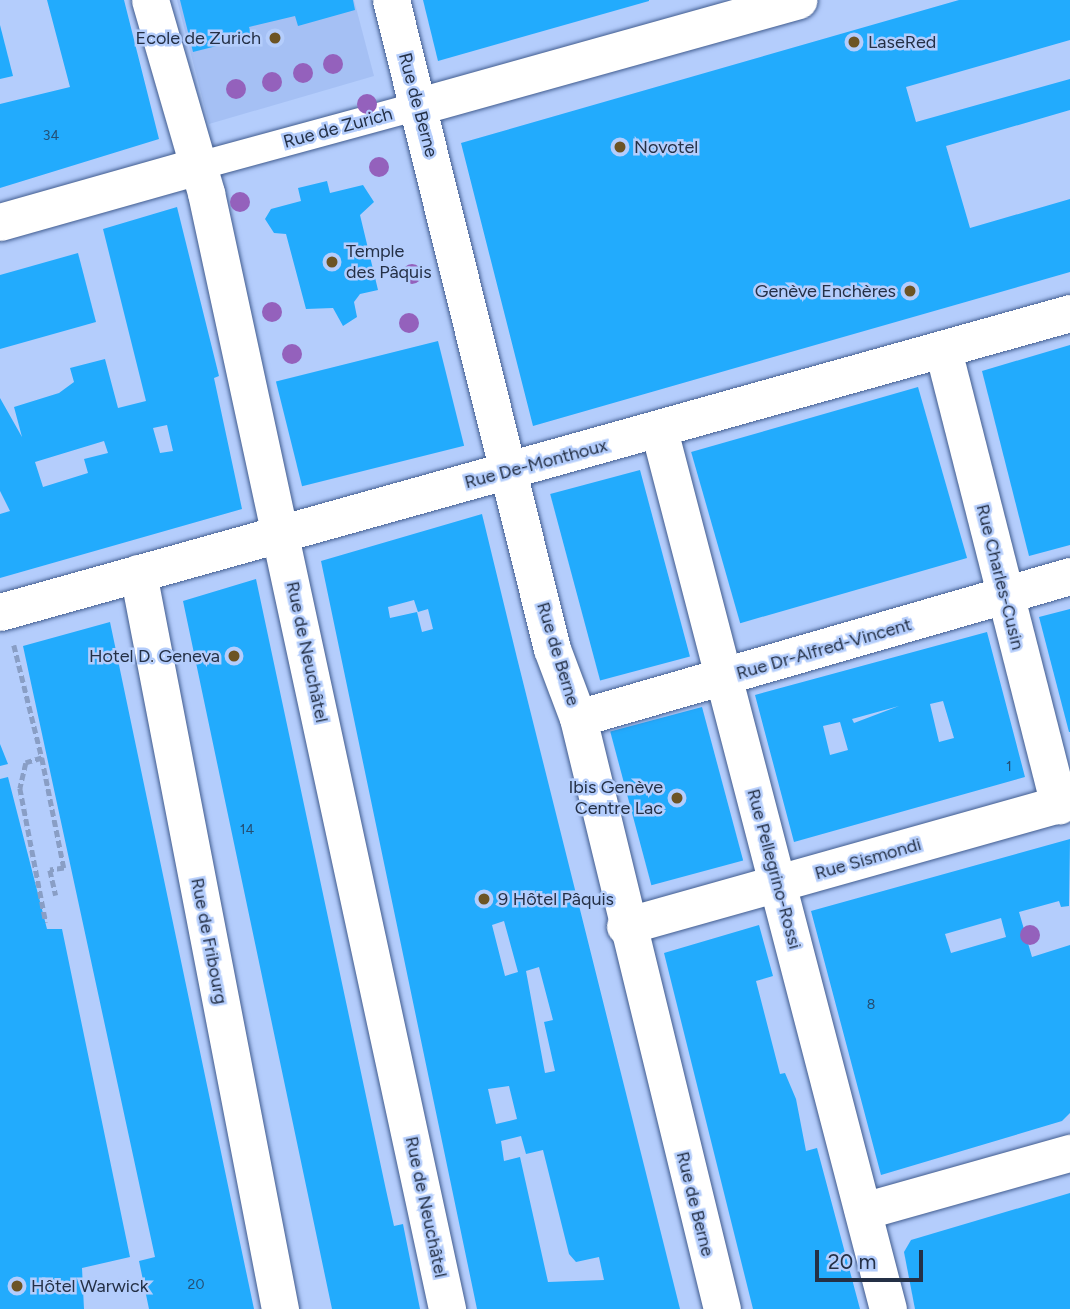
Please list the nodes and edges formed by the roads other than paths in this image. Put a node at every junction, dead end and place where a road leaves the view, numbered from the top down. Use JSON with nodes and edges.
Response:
{"nodes":[{"id":1,"x":150,"y":0,"type":"edge"},
{"id":2,"x":391,"y":0,"type":"edge"},
{"id":3,"x":798,"y":0,"type":"edge"},
{"id":4,"x":761,"y":5,"type":"edge"},
{"id":5,"x":419,"y":106,"type":"junction"},
{"id":6,"x":198,"y":166,"type":"junction"},
{"id":7,"x":0,"y":222,"type":"edge"},
{"id":8,"x":1070,"y":313,"type":"edge"},
{"id":9,"x":943,"y":350,"type":"junction"},
{"id":10,"x":659,"y":430,"type":"junction"},
{"id":11,"x":509,"y":472,"type":"junction"},
{"id":12,"x":280,"y":533,"type":"junction"},
{"id":13,"x":138,"y":573,"type":"junction"},
{"id":14,"x":1070,"y":576,"type":"edge"},
{"id":15,"x":1005,"y":597,"type":"junction"},
{"id":16,"x":6,"y":627,"type":"edge"},
{"id":17,"x":723,"y":677,"type":"junction"},
{"id":18,"x":578,"y":718,"type":"junction"},
{"id":19,"x":1064,"y":803,"type":"edge"},
{"id":20,"x":778,"y":884,"type":"junction"},
{"id":21,"x":625,"y":926,"type":"junction"},
{"id":22,"x":1070,"y":1153,"type":"edge"},
{"id":23,"x":863,"y":1211,"type":"junction"},
{"id":24,"x":280,"y":1309,"type":"edge"},
{"id":25,"x":447,"y":1309,"type":"edge"},
{"id":26,"x":722,"y":1309,"type":"edge"},
{"id":27,"x":888,"y":1309,"type":"edge"}],
"edges":[{"from":1,"to":6,"type":"street","name":"Rue de Neuchâtel"},
{"from":2,"to":5,"type":"street","name":"Rue de Berne"},
{"from":3,"to":4,"type":"street","name":"Rue de Zurich"},
{"from":4,"to":5,"type":"street","name":"Rue de Zurich"},
{"from":5,"to":6,"type":"street","name":"Rue de Zurich"},
{"from":5,"to":11,"type":"street","name":"Rue de Berne"},
{"from":6,"to":7,"type":"street","name":"Rue de Zurich"},
{"from":6,"to":12,"type":"street","name":"Rue de Neuchâtel"},
{"from":8,"to":9,"type":"street","name":"Rue De-Monthoux"},
{"from":9,"to":10,"type":"street","name":"Rue De-Monthoux"},
{"from":9,"to":15,"type":"street","name":"Rue Charles-Cusin"},
{"from":10,"to":11,"type":"street","name":"Rue De-Monthoux"},
{"from":10,"to":17,"type":"street","name":"Rue Pellegrino-Rossi"},
{"from":11,"to":12,"type":"street","name":"Rue De-Monthoux"},
{"from":11,"to":18,"type":"street","name":"Rue de Berne"},
{"from":12,"to":13,"type":"street","name":"Rue De-Monthoux"},
{"from":12,"to":25,"type":"street","name":"Rue de Neuchâtel"},
{"from":13,"to":16,"type":"street","name":"Rue De-Monthoux"},
{"from":13,"to":24,"type":"street","name":"Rue de Fribourg"},
{"from":14,"to":15,"type":"street","name":"Rue Dr-Alfred-Vincent"},
{"from":15,"to":17,"type":"street","name":"Rue Dr-Alfred-Vincent"},
{"from":15,"to":19,"type":"street","name":"Rue Charles-Cusin"},
{"from":17,"to":18,"type":"street","name":"Rue Dr-Alfred-Vincent"},
{"from":17,"to":20,"type":"street","name":"Rue Pellegrino-Rossi"},
{"from":18,"to":21,"type":"street","name":"Rue de Berne"},
{"from":19,"to":20,"type":"street","name":"Rue Sismondi"},
{"from":20,"to":21,"type":"street","name":"Rue Sismondi"},
{"from":20,"to":23,"type":"street","name":"Rue Pellegrino-Rossi"},
{"from":21,"to":26,"type":"street","name":"Rue de Berne"},
{"from":22,"to":23,"type":"street"},
{"from":23,"to":27,"type":"street","name":"Rue Pellegrino-Rossi"}]}
